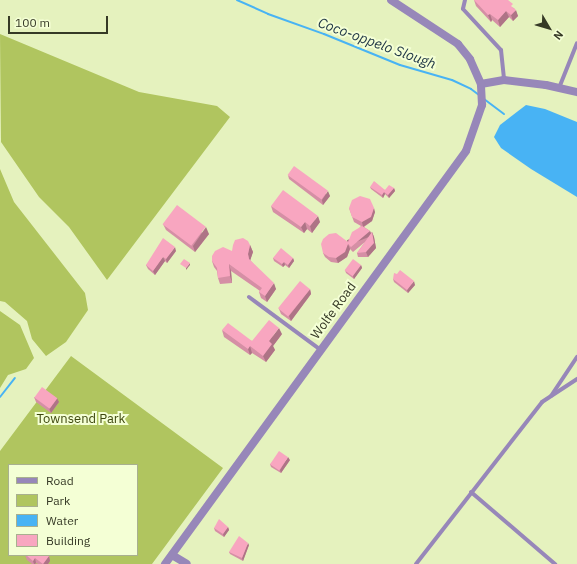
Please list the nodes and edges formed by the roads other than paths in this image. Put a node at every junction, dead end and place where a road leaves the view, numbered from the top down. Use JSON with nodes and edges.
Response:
{"nodes":[{"id":1,"x":391,"y":0,"type":"edge"},
{"id":2,"x":465,"y":0,"type":"edge"},
{"id":3,"x":577,"y":43,"type":"edge"},
{"id":4,"x":504,"y":80,"type":"junction"},
{"id":5,"x":481,"y":84,"type":"junction"},
{"id":6,"x":559,"y":88,"type":"junction"},
{"id":7,"x":577,"y":92,"type":"edge"},
{"id":8,"x":249,"y":297,"type":"dead end"},
{"id":9,"x":321,"y":350,"type":"junction"},
{"id":10,"x":577,"y":357,"type":"edge"},
{"id":11,"x":577,"y":379,"type":"edge"},
{"id":12,"x":550,"y":398,"type":"junction"},
{"id":13,"x":471,"y":492,"type":"junction"},
{"id":14,"x":172,"y":555,"type":"junction"},
{"id":15,"x":165,"y":564,"type":"edge"},
{"id":16,"x":187,"y":564,"type":"edge"},
{"id":17,"x":416,"y":564,"type":"edge"},
{"id":18,"x":555,"y":564,"type":"edge"}],
"edges":[{"from":1,"to":5,"type":"street","name":"Wolfe Road"},
{"from":2,"to":4,"type":"lane"},
{"from":3,"to":6,"type":"lane"},
{"from":4,"to":5,"type":"street"},
{"from":4,"to":6,"type":"street"},
{"from":5,"to":9,"type":"street","name":"Wolfe Road"},
{"from":6,"to":7,"type":"street"},
{"from":8,"to":9,"type":"lane"},
{"from":9,"to":14,"type":"street","name":"Wolfe Road"},
{"from":10,"to":12,"type":"lane"},
{"from":11,"to":12,"type":"lane"},
{"from":12,"to":13,"type":"lane"},
{"from":13,"to":17,"type":"lane"},
{"from":13,"to":18,"type":"lane"},
{"from":14,"to":15,"type":"street","name":"Wolfe Road"},
{"from":14,"to":16,"type":"street"}]}
